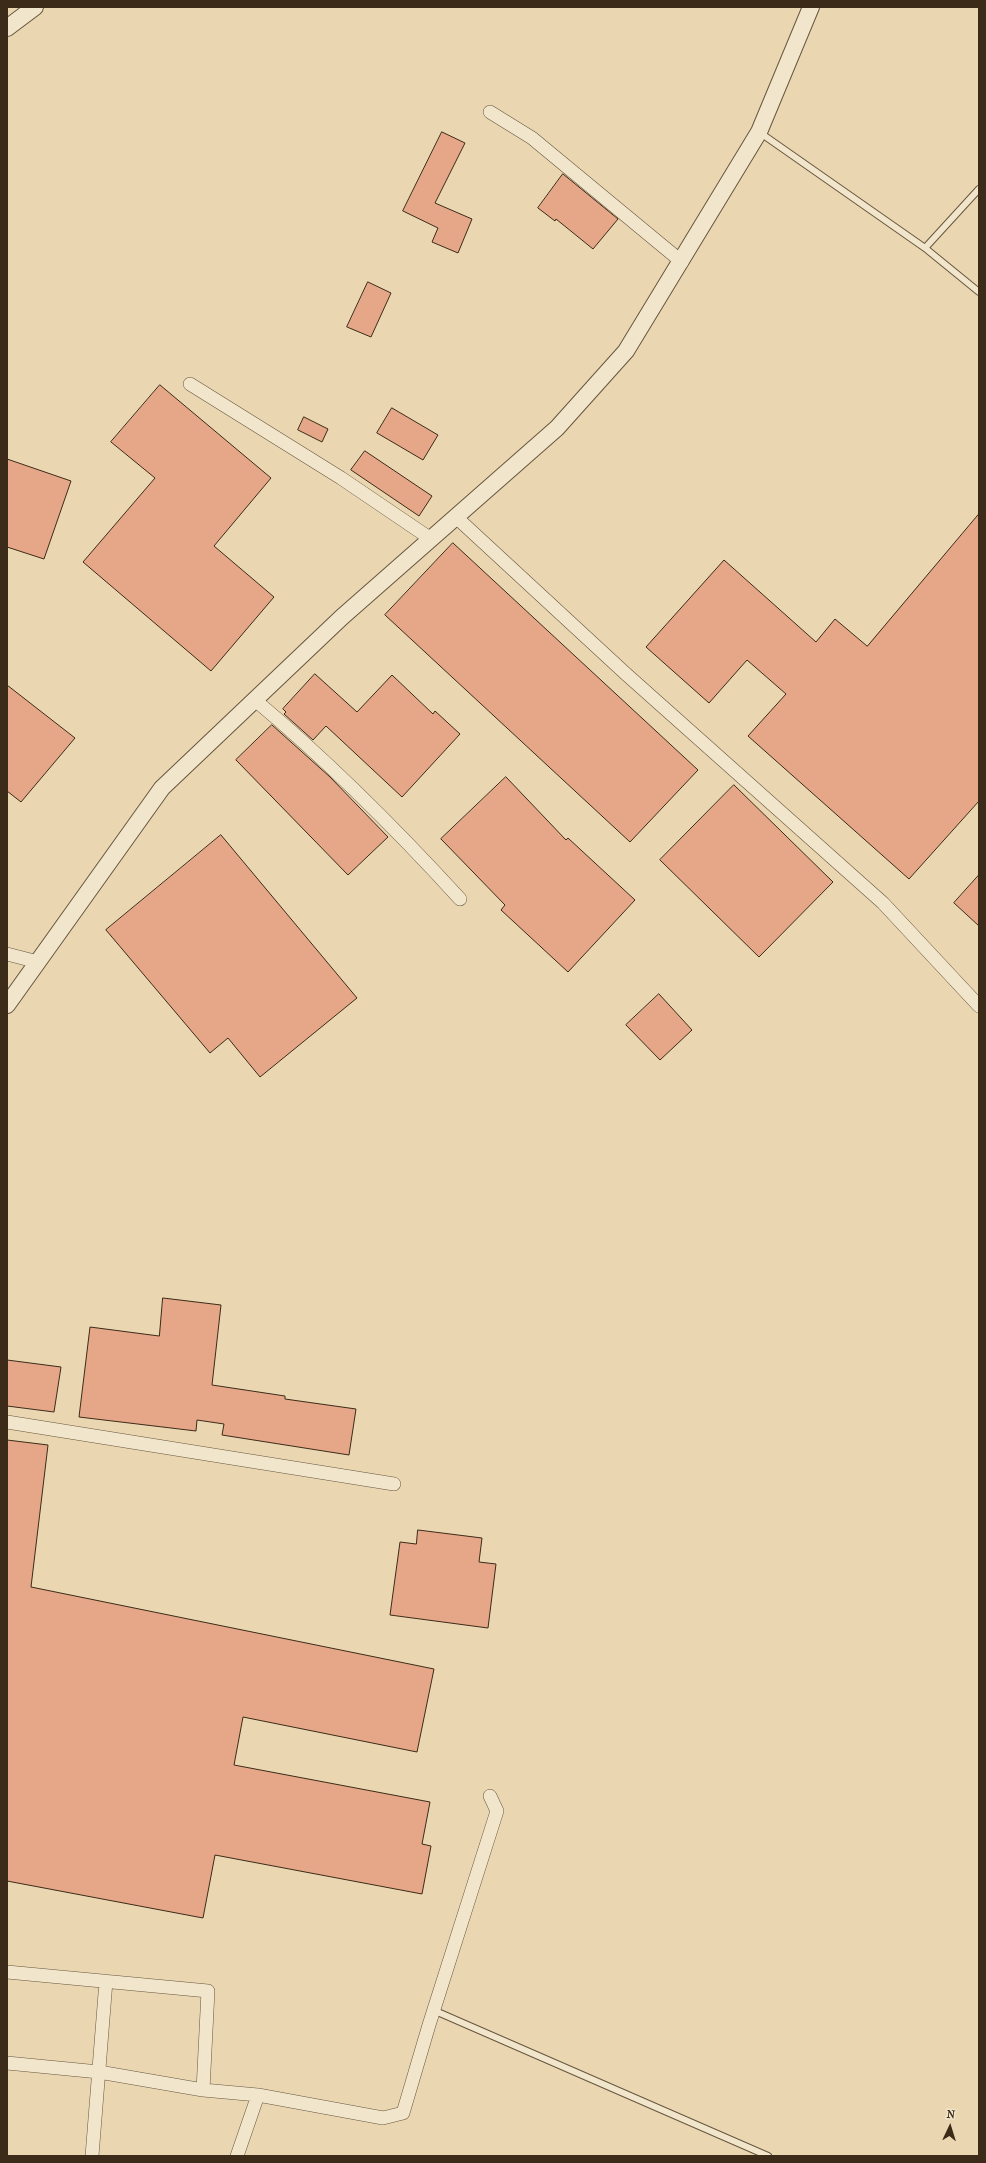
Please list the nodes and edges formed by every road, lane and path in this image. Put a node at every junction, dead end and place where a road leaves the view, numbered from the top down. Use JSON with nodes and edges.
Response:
{"nodes":[{"id":1,"x":35,"y":7,"type":"edge"},
{"id":2,"x":811,"y":7,"type":"edge"},
{"id":3,"x":7,"y":28,"type":"edge"},
{"id":4,"x":490,"y":112,"type":"dead end"},
{"id":5,"x":759,"y":132,"type":"junction"},
{"id":6,"x":979,"y":189,"type":"edge"},
{"id":7,"x":925,"y":248,"type":"junction"},
{"id":8,"x":682,"y":262,"type":"junction"},
{"id":9,"x":979,"y":292,"type":"edge"},
{"id":10,"x":190,"y":384,"type":"dead end"},
{"id":11,"x":456,"y":517,"type":"junction"},
{"id":12,"x":431,"y":539,"type":"junction"},
{"id":13,"x":254,"y":700,"type":"junction"},
{"id":14,"x":460,"y":899,"type":"dead end"},
{"id":15,"x":7,"y":954,"type":"edge"},
{"id":16,"x":38,"y":962,"type":"junction"},
{"id":17,"x":7,"y":1006,"type":"edge"},
{"id":18,"x":979,"y":1006,"type":"edge"},
{"id":19,"x":7,"y":1422,"type":"edge"},
{"id":20,"x":394,"y":1484,"type":"dead end"},
{"id":21,"x":490,"y":1796,"type":"dead end"},
{"id":22,"x":7,"y":1972,"type":"edge"},
{"id":23,"x":106,"y":1981,"type":"junction"},
{"id":24,"x":433,"y":2010,"type":"junction"},
{"id":25,"x":7,"y":2063,"type":"edge"},
{"id":26,"x":99,"y":2072,"type":"junction"},
{"id":27,"x":203,"y":2090,"type":"junction"},
{"id":28,"x":258,"y":2095,"type":"junction"},
{"id":29,"x":92,"y":2156,"type":"edge"},
{"id":30,"x":237,"y":2156,"type":"edge"},
{"id":31,"x":768,"y":2156,"type":"edge"}],
"edges":[{"from":1,"to":3,"type":"street"},
{"from":2,"to":5,"type":"street"},
{"from":4,"to":8,"type":"street"},
{"from":5,"to":7,"type":"lane"},
{"from":5,"to":8,"type":"street"},
{"from":6,"to":7,"type":"lane"},
{"from":7,"to":9,"type":"lane"},
{"from":8,"to":11,"type":"street"},
{"from":10,"to":12,"type":"street"},
{"from":11,"to":12,"type":"street"},
{"from":11,"to":18,"type":"street"},
{"from":12,"to":13,"type":"street"},
{"from":13,"to":14,"type":"street"},
{"from":13,"to":16,"type":"street"},
{"from":15,"to":16,"type":"street"},
{"from":16,"to":17,"type":"street"},
{"from":19,"to":20,"type":"street"},
{"from":21,"to":24,"type":"street"},
{"from":22,"to":23,"type":"street"},
{"from":23,"to":26,"type":"street"},
{"from":23,"to":27,"type":"street"},
{"from":24,"to":28,"type":"street"},
{"from":24,"to":31,"type":"lane"},
{"from":25,"to":26,"type":"street"},
{"from":26,"to":27,"type":"street"},
{"from":26,"to":29,"type":"street"},
{"from":27,"to":28,"type":"street"},
{"from":28,"to":30,"type":"street"}]}
